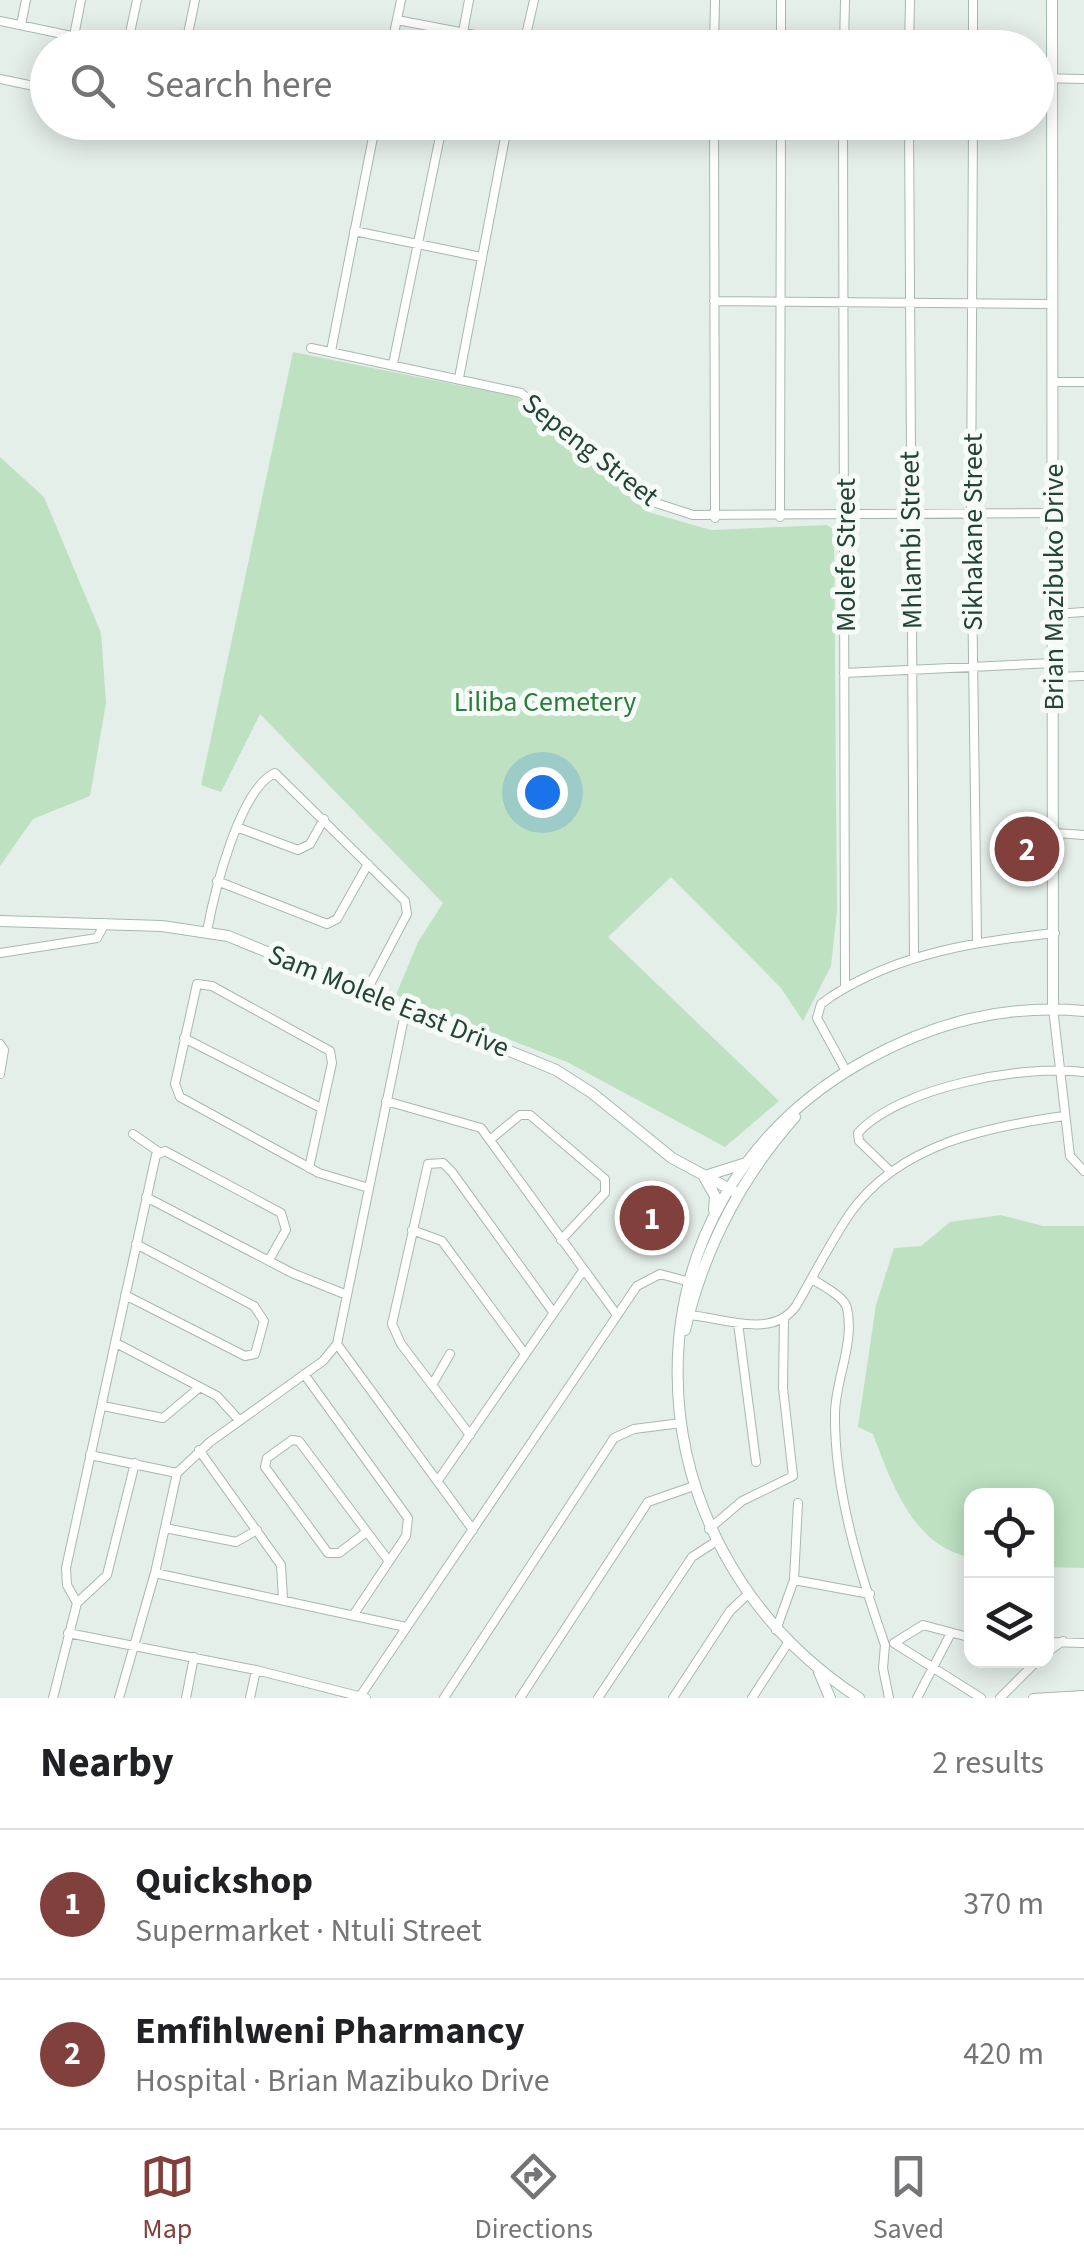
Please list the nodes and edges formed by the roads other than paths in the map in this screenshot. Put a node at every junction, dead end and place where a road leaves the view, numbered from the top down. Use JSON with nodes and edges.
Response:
{"nodes":[{"id":1,"x":26,"y":0,"type":"edge"},
{"id":2,"x":81,"y":0,"type":"edge"},
{"id":3,"x":137,"y":0,"type":"edge"},
{"id":4,"x":195,"y":0,"type":"edge"},
{"id":5,"x":401,"y":0,"type":"edge"},
{"id":6,"x":469,"y":0,"type":"edge"},
{"id":7,"x":534,"y":0,"type":"edge"},
{"id":8,"x":715,"y":0,"type":"edge"},
{"id":9,"x":780,"y":0,"type":"edge"},
{"id":10,"x":845,"y":0,"type":"edge"},
{"id":11,"x":910,"y":0,"type":"edge"},
{"id":12,"x":973,"y":0,"type":"edge"},
{"id":13,"x":1052,"y":0,"type":"edge"},
{"id":14,"x":397,"y":20,"type":"junction"},
{"id":15,"x":0,"y":21,"type":"edge"},
{"id":16,"x":21,"y":25,"type":"junction"},
{"id":17,"x":45,"y":30,"type":"edge"},
{"id":18,"x":75,"y":30,"type":"edge"},
{"id":19,"x":131,"y":30,"type":"edge"},
{"id":20,"x":188,"y":30,"type":"edge"},
{"id":21,"x":395,"y":30,"type":"edge"},
{"id":22,"x":457,"y":30,"type":"edge"},
{"id":23,"x":463,"y":30,"type":"edge"},
{"id":24,"x":527,"y":30,"type":"edge"},
{"id":25,"x":714,"y":30,"type":"edge"},
{"id":26,"x":781,"y":30,"type":"edge"},
{"id":27,"x":844,"y":30,"type":"edge"},
{"id":28,"x":909,"y":30,"type":"edge"},
{"id":29,"x":973,"y":30,"type":"edge"},
{"id":30,"x":1052,"y":30,"type":"edge"},
{"id":31,"x":1054,"y":79,"type":"edge"},
{"id":32,"x":1084,"y":79,"type":"edge"},
{"id":33,"x":0,"y":80,"type":"edge"},
{"id":34,"x":30,"y":86,"type":"edge"},
{"id":35,"x":372,"y":140,"type":"edge"},
{"id":36,"x":439,"y":140,"type":"edge"},
{"id":37,"x":504,"y":140,"type":"edge"},
{"id":38,"x":714,"y":140,"type":"edge"},
{"id":39,"x":781,"y":140,"type":"edge"},
{"id":40,"x":843,"y":140,"type":"edge"},
{"id":41,"x":909,"y":140,"type":"edge"},
{"id":42,"x":972,"y":140,"type":"edge"},
{"id":43,"x":1052,"y":140,"type":"edge"},
{"id":44,"x":354,"y":230,"type":"junction"},
{"id":45,"x":418,"y":243,"type":"junction"},
{"id":46,"x":481,"y":257,"type":"junction"},
{"id":47,"x":714,"y":301,"type":"junction"},
{"id":48,"x":779,"y":301,"type":"junction"},
{"id":49,"x":843,"y":303,"type":"junction"},
{"id":50,"x":908,"y":303,"type":"junction"},
{"id":51,"x":972,"y":304,"type":"junction"},
{"id":52,"x":1052,"y":304,"type":"junction"},
{"id":53,"x":311,"y":348,"type":"dead end"},
{"id":54,"x":332,"y":351,"type":"junction"},
{"id":55,"x":392,"y":364,"type":"junction"},
{"id":56,"x":458,"y":378,"type":"junction"},
{"id":57,"x":1052,"y":382,"type":"junction"},
{"id":58,"x":1084,"y":382,"type":"edge"},
{"id":59,"x":910,"y":514,"type":"junction"},
{"id":60,"x":971,"y":514,"type":"junction"},
{"id":61,"x":1054,"y":514,"type":"junction"},
{"id":62,"x":846,"y":515,"type":"junction"},
{"id":63,"x":780,"y":517,"type":"junction"},
{"id":64,"x":715,"y":518,"type":"junction"},
{"id":65,"x":1084,"y":612,"type":"edge"},
{"id":66,"x":1054,"y":614,"type":"junction"},
{"id":67,"x":1054,"y":664,"type":"junction"},
{"id":68,"x":972,"y":670,"type":"junction"},
{"id":69,"x":912,"y":672,"type":"junction"},
{"id":70,"x":844,"y":673,"type":"junction"},
{"id":71,"x":1054,"y":676,"type":"junction"},
{"id":72,"x":1084,"y":676,"type":"edge"},
{"id":73,"x":324,"y":819,"type":"junction"},
{"id":74,"x":238,"y":828,"type":"junction"},
{"id":75,"x":1055,"y":832,"type":"junction"},
{"id":76,"x":1084,"y":835,"type":"edge"},
{"id":77,"x":368,"y":864,"type":"junction"},
{"id":78,"x":217,"y":881,"type":"junction"},
{"id":79,"x":0,"y":921,"type":"edge"},
{"id":80,"x":105,"y":923,"type":"junction"},
{"id":81,"x":206,"y":931,"type":"junction"},
{"id":82,"x":1056,"y":933,"type":"junction"},
{"id":83,"x":977,"y":942,"type":"junction"},
{"id":84,"x":0,"y":952,"type":"edge"},
{"id":85,"x":914,"y":958,"type":"junction"},
{"id":86,"x":845,"y":987,"type":"junction"},
{"id":87,"x":367,"y":990,"type":"junction"},
{"id":88,"x":406,"y":1008,"type":"junction"},
{"id":89,"x":1053,"y":1008,"type":"junction"},
{"id":90,"x":1084,"y":1011,"type":"edge"},
{"id":91,"x":184,"y":1038,"type":"junction"},
{"id":92,"x":0,"y":1044,"type":"edge"},
{"id":93,"x":1058,"y":1068,"type":"junction"},
{"id":94,"x":846,"y":1071,"type":"junction"},
{"id":95,"x":1084,"y":1072,"type":"edge"},
{"id":96,"x":0,"y":1074,"type":"edge"},
{"id":97,"x":812,"y":1097,"type":"junction"},
{"id":98,"x":386,"y":1101,"type":"junction"},
{"id":99,"x":321,"y":1108,"type":"junction"},
{"id":100,"x":1064,"y":1116,"type":"junction"},
{"id":101,"x":133,"y":1134,"type":"dead end"},
{"id":102,"x":491,"y":1139,"type":"junction"},
{"id":103,"x":157,"y":1153,"type":"junction"},
{"id":104,"x":750,"y":1159,"type":"junction"},
{"id":105,"x":310,"y":1168,"type":"junction"},
{"id":106,"x":1082,"y":1170,"type":"edge"},
{"id":107,"x":892,"y":1172,"type":"junction"},
{"id":108,"x":704,"y":1174,"type":"junction"},
{"id":109,"x":369,"y":1188,"type":"junction"},
{"id":110,"x":733,"y":1191,"type":"junction"},
{"id":111,"x":146,"y":1197,"type":"junction"},
{"id":112,"x":712,"y":1221,"type":"junction"},
{"id":113,"x":412,"y":1230,"type":"junction"},
{"id":114,"x":561,"y":1240,"type":"junction"},
{"id":115,"x":136,"y":1244,"type":"junction"},
{"id":116,"x":269,"y":1260,"type":"junction"},
{"id":117,"x":582,"y":1272,"type":"junction"},
{"id":118,"x":812,"y":1279,"type":"junction"},
{"id":119,"x":692,"y":1282,"type":"junction"},
{"id":120,"x":125,"y":1295,"type":"junction"},
{"id":121,"x":347,"y":1295,"type":"junction"},
{"id":122,"x":553,"y":1312,"type":"junction"},
{"id":123,"x":617,"y":1315,"type":"junction"},
{"id":124,"x":688,"y":1315,"type":"junction"},
{"id":125,"x":784,"y":1318,"type":"junction"},
{"id":126,"x":738,"y":1322,"type":"junction"},
{"id":127,"x":116,"y":1344,"type":"junction"},
{"id":128,"x":338,"y":1344,"type":"junction"},
{"id":129,"x":680,"y":1350,"type":"junction"},
{"id":130,"x":450,"y":1354,"type":"dead end"},
{"id":131,"x":524,"y":1354,"type":"junction"},
{"id":132,"x":304,"y":1374,"type":"junction"},
{"id":133,"x":432,"y":1385,"type":"junction"},
{"id":134,"x":200,"y":1386,"type":"junction"},
{"id":135,"x":102,"y":1406,"type":"junction"},
{"id":136,"x":240,"y":1420,"type":"junction"},
{"id":137,"x":682,"y":1423,"type":"junction"},
{"id":138,"x":470,"y":1435,"type":"junction"},
{"id":139,"x":199,"y":1450,"type":"junction"},
{"id":140,"x":90,"y":1454,"type":"junction"},
{"id":141,"x":756,"y":1462,"type":"dead end"},
{"id":142,"x":135,"y":1464,"type":"junction"},
{"id":143,"x":177,"y":1473,"type":"junction"},
{"id":144,"x":439,"y":1479,"type":"junction"},
{"id":145,"x":694,"y":1486,"type":"junction"},
{"id":146,"x":798,"y":1503,"type":"dead end"},
{"id":147,"x":165,"y":1528,"type":"junction"},
{"id":148,"x":709,"y":1529,"type":"junction"},
{"id":149,"x":257,"y":1530,"type":"junction"},
{"id":150,"x":473,"y":1530,"type":"junction"},
{"id":151,"x":365,"y":1532,"type":"junction"},
{"id":152,"x":715,"y":1542,"type":"junction"},
{"id":153,"x":388,"y":1560,"type":"junction"},
{"id":154,"x":155,"y":1574,"type":"junction"},
{"id":155,"x":794,"y":1580,"type":"junction"},
{"id":156,"x":870,"y":1594,"type":"junction"},
{"id":157,"x":747,"y":1595,"type":"junction"},
{"id":158,"x":283,"y":1598,"type":"junction"},
{"id":159,"x":77,"y":1603,"type":"junction"},
{"id":160,"x":354,"y":1614,"type":"junction"},
{"id":161,"x":406,"y":1627,"type":"junction"},
{"id":162,"x":776,"y":1630,"type":"junction"},
{"id":163,"x":68,"y":1633,"type":"junction"},
{"id":164,"x":950,"y":1635,"type":"junction"},
{"id":165,"x":964,"y":1637,"type":"edge"},
{"id":166,"x":1064,"y":1640,"type":"junction"},
{"id":167,"x":1054,"y":1641,"type":"edge"},
{"id":168,"x":788,"y":1643,"type":"junction"},
{"id":169,"x":1084,"y":1643,"type":"edge"},
{"id":170,"x":131,"y":1646,"type":"junction"},
{"id":171,"x":890,"y":1646,"type":"junction"},
{"id":172,"x":1054,"y":1648,"type":"edge"},
{"id":173,"x":194,"y":1658,"type":"junction"},
{"id":174,"x":815,"y":1666,"type":"junction"},
{"id":175,"x":937,"y":1667,"type":"junction"},
{"id":176,"x":1030,"y":1668,"type":"edge"},
{"id":177,"x":256,"y":1670,"type":"junction"},
{"id":178,"x":317,"y":1684,"type":"junction"},
{"id":179,"x":966,"y":1686,"type":"junction"},
{"id":180,"x":1084,"y":1695,"type":"edge"},
{"id":181,"x":364,"y":1696,"type":"edge"},
{"id":182,"x":850,"y":1696,"type":"edge"},
{"id":183,"x":53,"y":1698,"type":"edge"},
{"id":184,"x":119,"y":1698,"type":"edge"},
{"id":185,"x":186,"y":1698,"type":"edge"},
{"id":186,"x":250,"y":1698,"type":"edge"},
{"id":187,"x":314,"y":1698,"type":"edge"},
{"id":188,"x":444,"y":1698,"type":"edge"},
{"id":189,"x":520,"y":1698,"type":"edge"},
{"id":190,"x":598,"y":1698,"type":"edge"},
{"id":191,"x":673,"y":1698,"type":"edge"},
{"id":192,"x":752,"y":1698,"type":"edge"},
{"id":193,"x":830,"y":1698,"type":"edge"},
{"id":194,"x":890,"y":1698,"type":"edge"},
{"id":195,"x":917,"y":1698,"type":"edge"},
{"id":196,"x":959,"y":1698,"type":"edge"},
{"id":197,"x":981,"y":1698,"type":"edge"},
{"id":198,"x":1000,"y":1698,"type":"edge"},
{"id":199,"x":1034,"y":1698,"type":"edge"}],
"edges":[{"from":1,"to":16,"type":"street"},
{"from":2,"to":18,"type":"street"},
{"from":3,"to":19,"type":"street"},
{"from":4,"to":20,"type":"street"},
{"from":5,"to":14,"type":"street"},
{"from":6,"to":23,"type":"street"},
{"from":7,"to":24,"type":"street"},
{"from":8,"to":25,"type":"street"},
{"from":9,"to":26,"type":"street"},
{"from":10,"to":27,"type":"street"},
{"from":11,"to":28,"type":"street"},
{"from":12,"to":29,"type":"street"},
{"from":13,"to":30,"type":"street","name":"Brian Mazibuko Drive"},
{"from":14,"to":21,"type":"street"},
{"from":14,"to":22,"type":"street"},
{"from":15,"to":16,"type":"street"},
{"from":16,"to":17,"type":"street"},
{"from":31,"to":32,"type":"street"},
{"from":33,"to":34,"type":"street"},
{"from":35,"to":44,"type":"street"},
{"from":36,"to":45,"type":"street"},
{"from":37,"to":46,"type":"street"},
{"from":38,"to":47,"type":"street"},
{"from":39,"to":48,"type":"street"},
{"from":40,"to":49,"type":"street","name":"Molefe Street"},
{"from":41,"to":50,"type":"street","name":"Mhlambi Street"},
{"from":42,"to":51,"type":"street","name":"Sikhakane Street"},
{"from":43,"to":52,"type":"street","name":"Brian Mazibuko Drive"},
{"from":44,"to":45,"type":"street"},
{"from":44,"to":54,"type":"street"},
{"from":45,"to":46,"type":"street"},
{"from":45,"to":55,"type":"street"},
{"from":46,"to":56,"type":"street"},
{"from":47,"to":48,"type":"street"},
{"from":47,"to":64,"type":"street"},
{"from":48,"to":49,"type":"street"},
{"from":48,"to":63,"type":"street"},
{"from":49,"to":50,"type":"street"},
{"from":49,"to":62,"type":"street","name":"Molefe Street"},
{"from":50,"to":51,"type":"street"},
{"from":50,"to":59,"type":"street","name":"Mhlambi Street"},
{"from":51,"to":52,"type":"street"},
{"from":51,"to":60,"type":"street","name":"Sikhakane Street"},
{"from":52,"to":57,"type":"street","name":"Brian Mazibuko Drive"},
{"from":53,"to":54,"type":"street","name":"Sepeng Street"},
{"from":54,"to":55,"type":"street","name":"Sepeng Street"},
{"from":55,"to":56,"type":"street","name":"Sepeng Street"},
{"from":56,"to":64,"type":"street","name":"Sepeng Street"},
{"from":57,"to":58,"type":"street"},
{"from":57,"to":61,"type":"street","name":"Brian Mazibuko Drive"},
{"from":59,"to":60,"type":"street","name":"Sepeng Street"},
{"from":59,"to":62,"type":"street","name":"Sepeng Street"},
{"from":59,"to":69,"type":"street","name":"Mhlambi Street"},
{"from":60,"to":61,"type":"street","name":"Sepeng Street"},
{"from":60,"to":68,"type":"street","name":"Sikhakane Street"},
{"from":61,"to":66,"type":"street","name":"Brian Mazibuko Drive"},
{"from":62,"to":63,"type":"street","name":"Sepeng Street"},
{"from":62,"to":70,"type":"street","name":"Molefe Street"},
{"from":63,"to":64,"type":"street","name":"Sepeng Street"},
{"from":65,"to":66,"type":"street"},
{"from":66,"to":67,"type":"street","name":"Brian Mazibuko Drive"},
{"from":67,"to":68,"type":"street"},
{"from":67,"to":71,"type":"street","name":"Brian Mazibuko Drive"},
{"from":68,"to":69,"type":"street"},
{"from":68,"to":83,"type":"street","name":"Sikhakane Street"},
{"from":69,"to":70,"type":"street"},
{"from":69,"to":85,"type":"street","name":"Mhlambi Street"},
{"from":70,"to":86,"type":"street","name":"Molefe Street"},
{"from":71,"to":72,"type":"street"},
{"from":71,"to":75,"type":"street","name":"Brian Mazibuko Drive"},
{"from":73,"to":74,"type":"street"},
{"from":73,"to":74,"type":"street"},
{"from":73,"to":77,"type":"street"},
{"from":74,"to":78,"type":"street"},
{"from":75,"to":76,"type":"street"},
{"from":75,"to":82,"type":"street","name":"Brian Mazibuko Drive"},
{"from":77,"to":78,"type":"street"},
{"from":77,"to":87,"type":"street"},
{"from":78,"to":81,"type":"street"},
{"from":79,"to":80,"type":"street","name":"Sam Molele East Drive"},
{"from":80,"to":81,"type":"street","name":"Sam Molele East Drive"},
{"from":80,"to":84,"type":"street"},
{"from":81,"to":87,"type":"street","name":"Sam Molele East Drive"},
{"from":82,"to":83,"type":"street"},
{"from":82,"to":89,"type":"street","name":"Brian Mazibuko Drive"},
{"from":83,"to":85,"type":"street"},
{"from":85,"to":86,"type":"street"},
{"from":86,"to":94,"type":"street"},
{"from":87,"to":88,"type":"street","name":"Sam Molele East Drive"},
{"from":88,"to":98,"type":"street"},
{"from":88,"to":108,"type":"street","name":"Sam Molele East Drive"},
{"from":89,"to":90,"type":"street"},
{"from":89,"to":93,"type":"street","name":"Brian Mazibuko Drive"},
{"from":89,"to":94,"type":"street"},
{"from":91,"to":99,"type":"street"},
{"from":91,"to":99,"type":"street"},
{"from":91,"to":105,"type":"street"},
{"from":92,"to":96,"type":"street"},
{"from":93,"to":95,"type":"street"},
{"from":93,"to":100,"type":"street","name":"Brian Mazibuko Drive"},
{"from":93,"to":107,"type":"street"},
{"from":94,"to":97,"type":"street"},
{"from":97,"to":104,"type":"street"},
{"from":97,"to":110,"type":"street"},
{"from":98,"to":102,"type":"street"},
{"from":98,"to":109,"type":"street"},
{"from":99,"to":105,"type":"street"},
{"from":100,"to":106,"type":"street","name":"Brian Mazibuko Drive"},
{"from":100,"to":107,"type":"street"},
{"from":101,"to":103,"type":"street"},
{"from":102,"to":114,"type":"street"},
{"from":102,"to":114,"type":"street"},
{"from":103,"to":111,"type":"street"},
{"from":103,"to":116,"type":"street"},
{"from":104,"to":108,"type":"street"},
{"from":104,"to":110,"type":"street"},
{"from":105,"to":109,"type":"street"},
{"from":107,"to":118,"type":"street"},
{"from":108,"to":110,"type":"street","name":"Sam Molele East Drive"},
{"from":108,"to":112,"type":"street"},
{"from":109,"to":121,"type":"street"},
{"from":110,"to":112,"type":"street"},
{"from":110,"to":119,"type":"street"},
{"from":111,"to":115,"type":"street"},
{"from":111,"to":116,"type":"street"},
{"from":112,"to":119,"type":"street"},
{"from":113,"to":122,"type":"street"},
{"from":113,"to":131,"type":"street"},
{"from":113,"to":133,"type":"street"},
{"from":114,"to":117,"type":"street"},
{"from":115,"to":120,"type":"street"},
{"from":115,"to":120,"type":"street"},
{"from":116,"to":121,"type":"street"},
{"from":117,"to":122,"type":"street"},
{"from":117,"to":123,"type":"street"},
{"from":118,"to":125,"type":"street"},
{"from":118,"to":156,"type":"street"},
{"from":119,"to":123,"type":"street"},
{"from":119,"to":124,"type":"street"},
{"from":119,"to":129,"type":"street"},
{"from":120,"to":127,"type":"street"},
{"from":121,"to":128,"type":"street"},
{"from":122,"to":131,"type":"street"},
{"from":123,"to":150,"type":"street"},
{"from":124,"to":126,"type":"street"},
{"from":124,"to":129,"type":"street"},
{"from":125,"to":126,"type":"street"},
{"from":125,"to":148,"type":"street"},
{"from":126,"to":141,"type":"street"},
{"from":127,"to":134,"type":"street"},
{"from":127,"to":135,"type":"street"},
{"from":128,"to":132,"type":"street"},
{"from":128,"to":144,"type":"street"},
{"from":129,"to":137,"type":"street"},
{"from":130,"to":133,"type":"street"},
{"from":131,"to":138,"type":"street"},
{"from":132,"to":136,"type":"street"},
{"from":132,"to":153,"type":"street"},
{"from":133,"to":138,"type":"street"},
{"from":134,"to":135,"type":"street"},
{"from":134,"to":136,"type":"street"},
{"from":135,"to":140,"type":"street"},
{"from":136,"to":139,"type":"street"},
{"from":137,"to":145,"type":"street"},
{"from":137,"to":188,"type":"street"},
{"from":138,"to":144,"type":"street"},
{"from":139,"to":143,"type":"street"},
{"from":139,"to":149,"type":"street"},
{"from":140,"to":142,"type":"street"},
{"from":140,"to":159,"type":"street"},
{"from":142,"to":143,"type":"street"},
{"from":142,"to":159,"type":"street"},
{"from":143,"to":147,"type":"street"},
{"from":144,"to":150,"type":"street"},
{"from":145,"to":148,"type":"street"},
{"from":145,"to":189,"type":"street"},
{"from":146,"to":155,"type":"street"},
{"from":147,"to":149,"type":"street"},
{"from":147,"to":154,"type":"street"},
{"from":148,"to":152,"type":"street"},
{"from":149,"to":158,"type":"street"},
{"from":150,"to":161,"type":"street"},
{"from":151,"to":151,"type":"street"},
{"from":151,"to":153,"type":"street"},
{"from":152,"to":157,"type":"street"},
{"from":152,"to":190,"type":"street"},
{"from":153,"to":160,"type":"street"},
{"from":154,"to":158,"type":"street"},
{"from":154,"to":170,"type":"street"},
{"from":155,"to":156,"type":"street"},
{"from":155,"to":162,"type":"street"},
{"from":156,"to":171,"type":"street"},
{"from":157,"to":162,"type":"street"},
{"from":157,"to":191,"type":"street"},
{"from":158,"to":160,"type":"street"},
{"from":159,"to":163,"type":"street"},
{"from":160,"to":161,"type":"street"},
{"from":161,"to":181,"type":"street"},
{"from":162,"to":168,"type":"street"},
{"from":163,"to":170,"type":"street"},
{"from":163,"to":183,"type":"street"},
{"from":164,"to":165,"type":"street"},
{"from":164,"to":171,"type":"street"},
{"from":164,"to":175,"type":"street"},
{"from":166,"to":167,"type":"street"},
{"from":166,"to":169,"type":"street"},
{"from":166,"to":172,"type":"street"},
{"from":168,"to":174,"type":"street"},
{"from":168,"to":192,"type":"street"},
{"from":170,"to":173,"type":"street"},
{"from":170,"to":184,"type":"street"},
{"from":171,"to":175,"type":"street"},
{"from":171,"to":194,"type":"street"},
{"from":173,"to":177,"type":"street"},
{"from":173,"to":185,"type":"street"},
{"from":174,"to":182,"type":"street"},
{"from":174,"to":193,"type":"street"},
{"from":175,"to":179,"type":"street"},
{"from":175,"to":195,"type":"street"},
{"from":176,"to":198,"type":"street"},
{"from":177,"to":178,"type":"street"},
{"from":177,"to":186,"type":"street"},
{"from":178,"to":181,"type":"street"},
{"from":178,"to":187,"type":"street"},
{"from":179,"to":196,"type":"street"},
{"from":179,"to":197,"type":"street"},
{"from":180,"to":199,"type":"street"}]}
